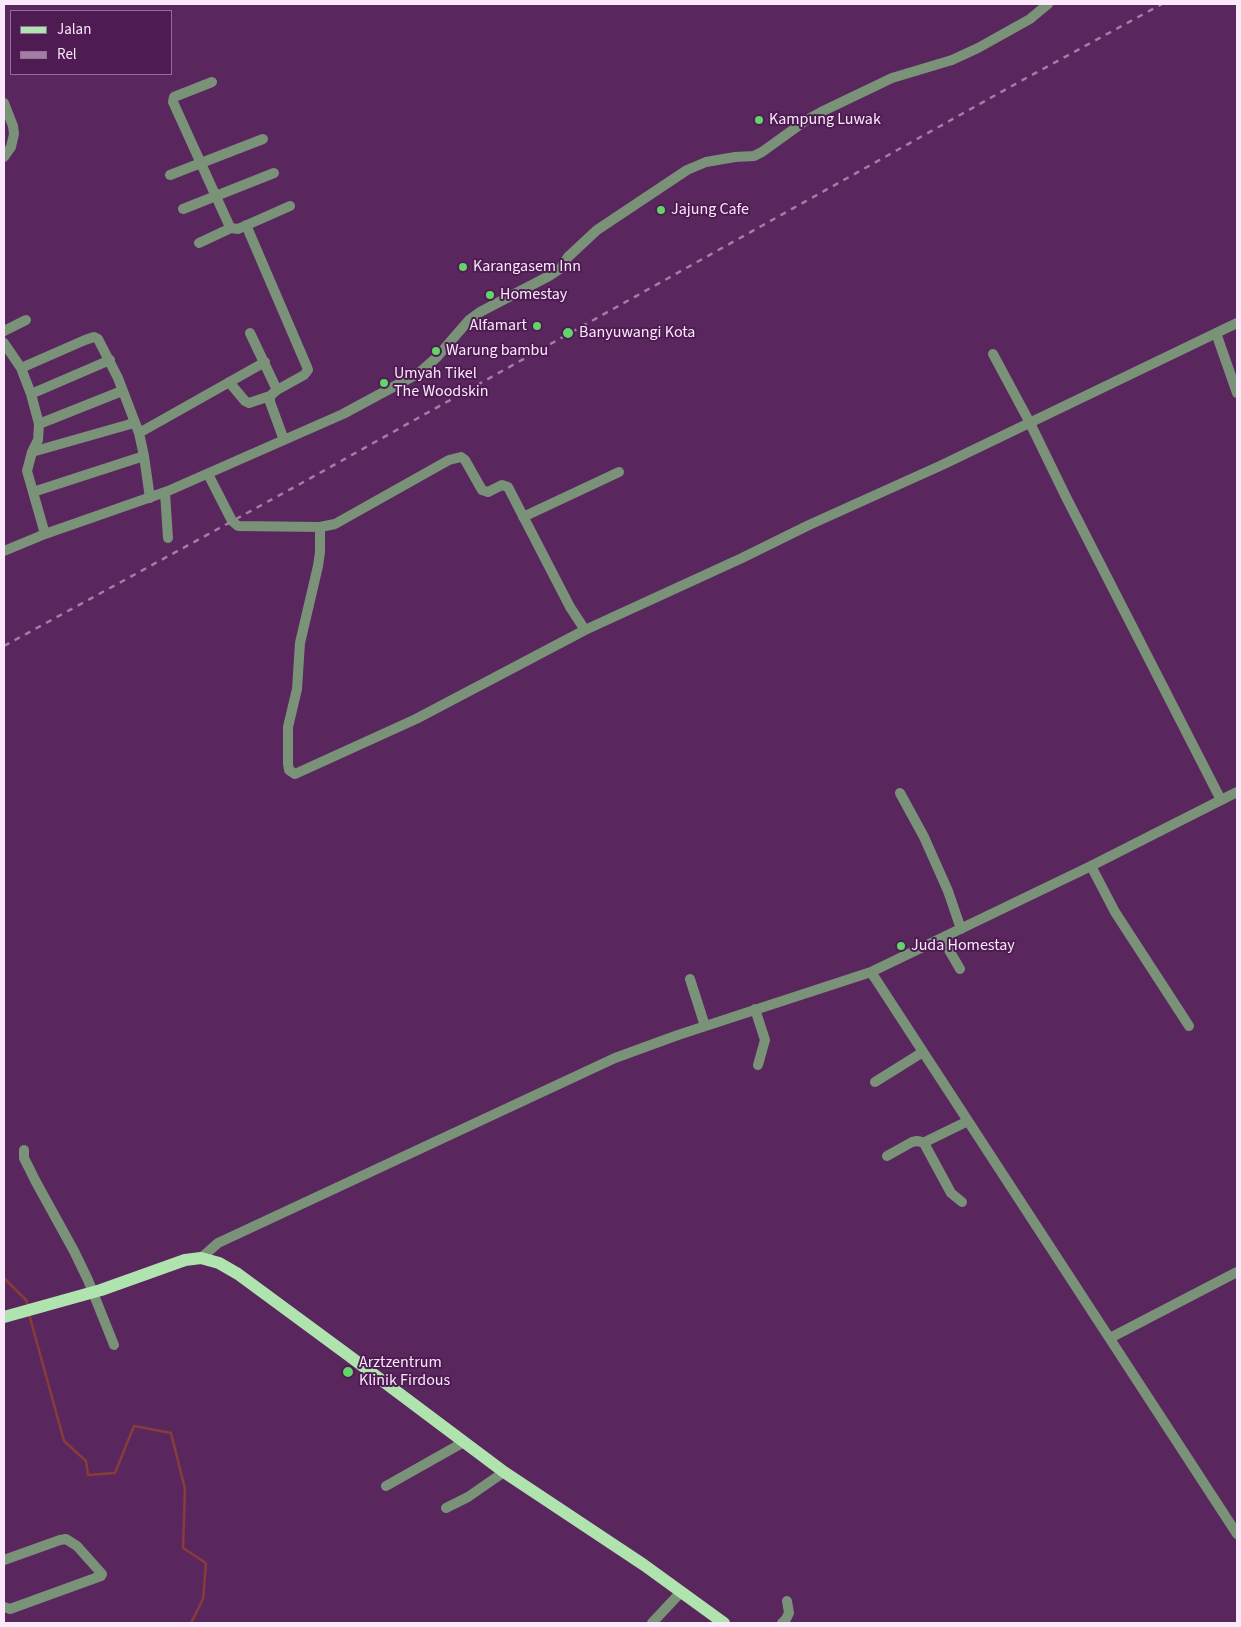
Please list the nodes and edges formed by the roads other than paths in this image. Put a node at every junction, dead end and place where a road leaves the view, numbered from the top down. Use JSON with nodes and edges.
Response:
{"nodes":[{"id":1,"x":1048,"y":4,"type":"edge"},
{"id":2,"x":212,"y":82,"type":"dead end"},
{"id":3,"x":4,"y":103,"type":"edge"},
{"id":4,"x":263,"y":139,"type":"dead end"},
{"id":5,"x":4,"y":157,"type":"edge"},
{"id":6,"x":201,"y":163,"type":"junction"},
{"id":7,"x":274,"y":173,"type":"dead end"},
{"id":8,"x":170,"y":175,"type":"dead end"},
{"id":9,"x":216,"y":196,"type":"junction"},
{"id":10,"x":290,"y":206,"type":"dead end"},
{"id":11,"x":183,"y":209,"type":"dead end"},
{"id":12,"x":246,"y":226,"type":"junction"},
{"id":13,"x":231,"y":228,"type":"junction"},
{"id":14,"x":199,"y":243,"type":"dead end"},
{"id":15,"x":26,"y":320,"type":"dead end"},
{"id":16,"x":1237,"y":323,"type":"edge"},
{"id":17,"x":4,"y":331,"type":"edge"},
{"id":18,"x":250,"y":333,"type":"dead end"},
{"id":19,"x":1216,"y":333,"type":"junction"},
{"id":20,"x":4,"y":343,"type":"edge"},
{"id":21,"x":993,"y":354,"type":"dead end"},
{"id":22,"x":110,"y":360,"type":"junction"},
{"id":23,"x":265,"y":362,"type":"junction"},
{"id":24,"x":21,"y":368,"type":"junction"},
{"id":25,"x":229,"y":382,"type":"junction"},
{"id":26,"x":122,"y":391,"type":"junction"},
{"id":27,"x":273,"y":393,"type":"junction"},
{"id":28,"x":1237,"y":393,"type":"edge"},
{"id":29,"x":31,"y":394,"type":"junction"},
{"id":30,"x":134,"y":423,"type":"junction"},
{"id":31,"x":1030,"y":423,"type":"junction"},
{"id":32,"x":39,"y":424,"type":"junction"},
{"id":33,"x":139,"y":433,"type":"junction"},
{"id":34,"x":284,"y":440,"type":"junction"},
{"id":35,"x":32,"y":452,"type":"junction"},
{"id":36,"x":144,"y":456,"type":"junction"},
{"id":37,"x":619,"y":472,"type":"dead end"},
{"id":38,"x":208,"y":474,"type":"junction"},
{"id":39,"x":33,"y":492,"type":"junction"},
{"id":40,"x":165,"y":493,"type":"junction"},
{"id":41,"x":150,"y":498,"type":"junction"},
{"id":42,"x":523,"y":517,"type":"junction"},
{"id":43,"x":320,"y":527,"type":"junction"},
{"id":44,"x":44,"y":534,"type":"junction"},
{"id":45,"x":168,"y":538,"type":"dead end"},
{"id":46,"x":4,"y":551,"type":"edge"},
{"id":47,"x":585,"y":630,"type":"junction"},
{"id":48,"x":1237,"y":792,"type":"edge"},
{"id":49,"x":900,"y":793,"type":"dead end"},
{"id":50,"x":1221,"y":800,"type":"junction"},
{"id":51,"x":1091,"y":866,"type":"junction"},
{"id":52,"x":961,"y":929,"type":"junction"},
{"id":53,"x":942,"y":938,"type":"junction"},
{"id":54,"x":960,"y":969,"type":"dead end"},
{"id":55,"x":871,"y":972,"type":"junction"},
{"id":56,"x":690,"y":979,"type":"dead end"},
{"id":57,"x":755,"y":1010,"type":"junction"},
{"id":58,"x":705,"y":1026,"type":"junction"},
{"id":59,"x":1188,"y":1026,"type":"dead end"},
{"id":60,"x":923,"y":1052,"type":"junction"},
{"id":61,"x":758,"y":1065,"type":"dead end"},
{"id":62,"x":875,"y":1082,"type":"dead end"},
{"id":63,"x":968,"y":1121,"type":"junction"},
{"id":64,"x":926,"y":1143,"type":"junction"},
{"id":65,"x":24,"y":1150,"type":"dead end"},
{"id":66,"x":887,"y":1156,"type":"dead end"},
{"id":67,"x":962,"y":1202,"type":"dead end"},
{"id":68,"x":201,"y":1258,"type":"junction"},
{"id":69,"x":1237,"y":1272,"type":"edge"},
{"id":70,"x":93,"y":1293,"type":"junction"},
{"id":71,"x":8,"y":1316,"type":"edge"},
{"id":72,"x":1110,"y":1338,"type":"junction"},
{"id":73,"x":114,"y":1345,"type":"dead end"},
{"id":74,"x":464,"y":1442,"type":"junction"},
{"id":75,"x":504,"y":1472,"type":"junction"},
{"id":76,"x":386,"y":1486,"type":"dead end"},
{"id":77,"x":446,"y":1508,"type":"dead end"},
{"id":78,"x":1237,"y":1534,"type":"edge"},
{"id":79,"x":4,"y":1560,"type":"edge"},
{"id":80,"x":681,"y":1592,"type":"junction"},
{"id":81,"x":787,"y":1601,"type":"dead end"},
{"id":82,"x":4,"y":1607,"type":"edge"},
{"id":83,"x":652,"y":1623,"type":"edge"},
{"id":84,"x":724,"y":1623,"type":"edge"},
{"id":85,"x":782,"y":1623,"type":"edge"}],
"edges":[{"from":1,"to":34,"type":"street"},
{"from":2,"to":6,"type":"street"},
{"from":3,"to":5,"type":"street"},
{"from":4,"to":6,"type":"street"},
{"from":6,"to":8,"type":"street"},
{"from":6,"to":9,"type":"street"},
{"from":7,"to":9,"type":"street"},
{"from":9,"to":11,"type":"street"},
{"from":9,"to":13,"type":"street"},
{"from":10,"to":12,"type":"street"},
{"from":12,"to":13,"type":"street"},
{"from":12,"to":27,"type":"street"},
{"from":13,"to":14,"type":"street"},
{"from":15,"to":17,"type":"street"},
{"from":16,"to":19,"type":"street"},
{"from":18,"to":23,"type":"street"},
{"from":19,"to":28,"type":"street"},
{"from":19,"to":31,"type":"street"},
{"from":20,"to":24,"type":"street"},
{"from":21,"to":31,"type":"street"},
{"from":22,"to":24,"type":"street"},
{"from":22,"to":26,"type":"street"},
{"from":22,"to":29,"type":"street"},
{"from":23,"to":25,"type":"street"},
{"from":23,"to":27,"type":"street"},
{"from":24,"to":29,"type":"street"},
{"from":25,"to":27,"type":"street"},
{"from":25,"to":33,"type":"street"},
{"from":26,"to":30,"type":"street"},
{"from":26,"to":32,"type":"street"},
{"from":27,"to":34,"type":"street"},
{"from":29,"to":32,"type":"street"},
{"from":30,"to":33,"type":"street"},
{"from":30,"to":35,"type":"street"},
{"from":31,"to":47,"type":"street"},
{"from":31,"to":50,"type":"street"},
{"from":32,"to":35,"type":"street"},
{"from":33,"to":36,"type":"street"},
{"from":34,"to":38,"type":"street"},
{"from":35,"to":39,"type":"street"},
{"from":36,"to":39,"type":"street"},
{"from":36,"to":41,"type":"street"},
{"from":37,"to":42,"type":"street"},
{"from":38,"to":40,"type":"street"},
{"from":38,"to":43,"type":"street"},
{"from":39,"to":44,"type":"street"},
{"from":40,"to":41,"type":"street"},
{"from":40,"to":45,"type":"street"},
{"from":41,"to":44,"type":"street"},
{"from":42,"to":43,"type":"street"},
{"from":42,"to":47,"type":"street"},
{"from":43,"to":47,"type":"street"},
{"from":44,"to":46,"type":"street"},
{"from":48,"to":50,"type":"street"},
{"from":49,"to":52,"type":"street"},
{"from":50,"to":51,"type":"street"},
{"from":51,"to":52,"type":"street"},
{"from":51,"to":59,"type":"street"},
{"from":52,"to":53,"type":"street"},
{"from":53,"to":54,"type":"street"},
{"from":53,"to":55,"type":"street"},
{"from":55,"to":57,"type":"street"},
{"from":55,"to":60,"type":"street"},
{"from":56,"to":58,"type":"street"},
{"from":57,"to":58,"type":"street"},
{"from":57,"to":61,"type":"street"},
{"from":58,"to":68,"type":"street"},
{"from":60,"to":62,"type":"street"},
{"from":60,"to":63,"type":"street"},
{"from":63,"to":64,"type":"street"},
{"from":63,"to":72,"type":"street"},
{"from":64,"to":66,"type":"street"},
{"from":64,"to":67,"type":"street"},
{"from":65,"to":70,"type":"street"},
{"from":68,"to":70,"type":"main road"},
{"from":68,"to":74,"type":"main road"},
{"from":69,"to":72,"type":"street"},
{"from":70,"to":71,"type":"main road"},
{"from":70,"to":73,"type":"street"},
{"from":72,"to":78,"type":"street"},
{"from":74,"to":75,"type":"main road"},
{"from":74,"to":76,"type":"street"},
{"from":75,"to":77,"type":"street"},
{"from":75,"to":80,"type":"main road"},
{"from":79,"to":82,"type":"street"},
{"from":80,"to":83,"type":"street"},
{"from":80,"to":84,"type":"main road"},
{"from":81,"to":85,"type":"street"}]}
